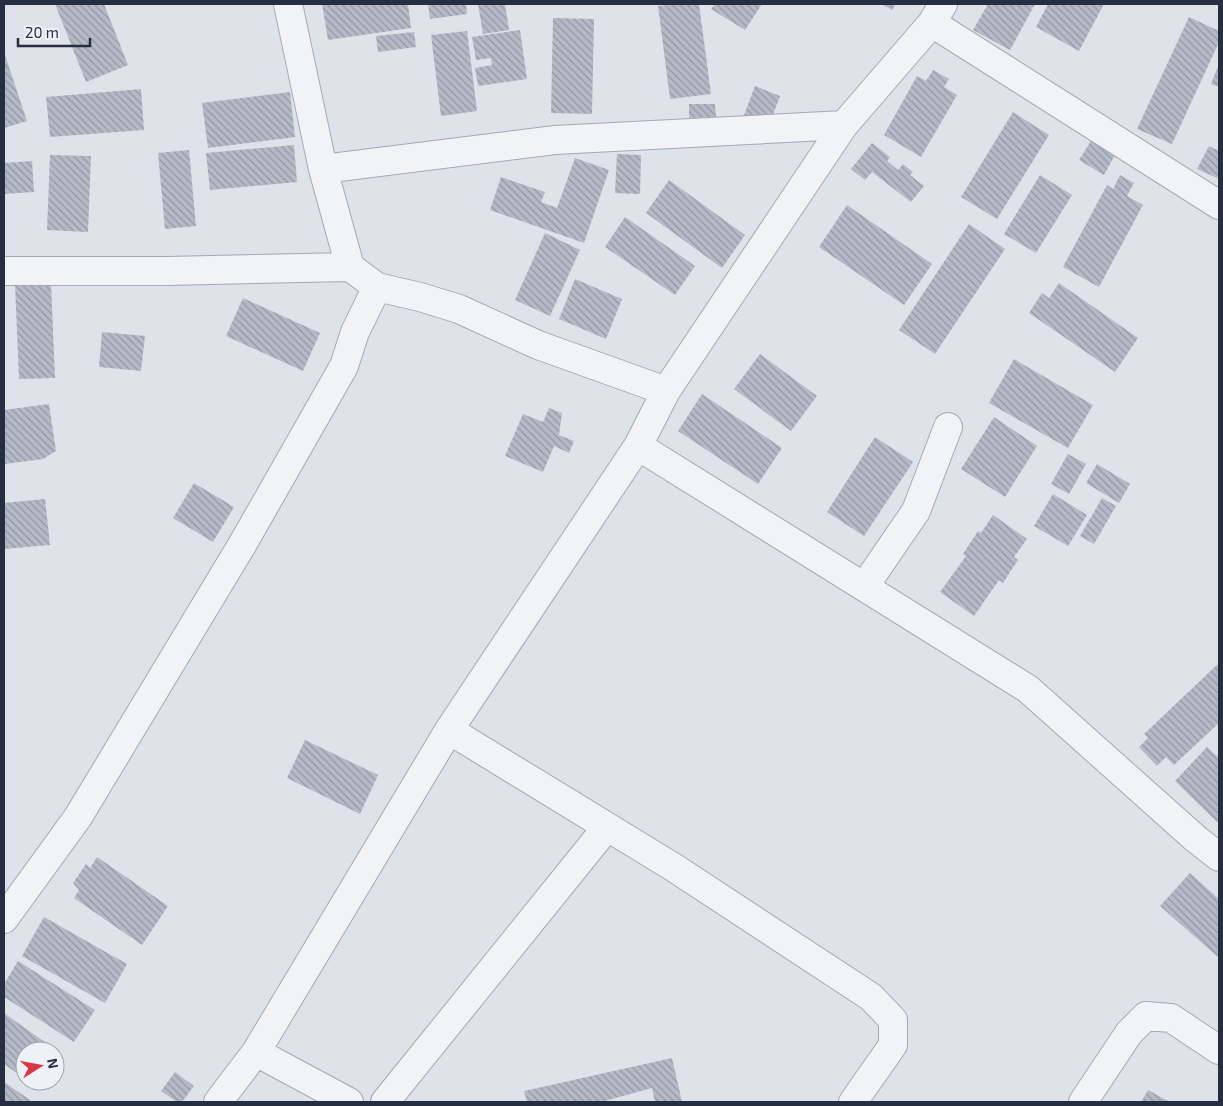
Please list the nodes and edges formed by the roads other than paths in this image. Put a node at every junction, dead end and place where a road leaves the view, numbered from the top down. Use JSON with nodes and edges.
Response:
{"nodes":[{"id":1,"x":288,"y":4,"type":"edge"},
{"id":2,"x":937,"y":13,"type":"edge"},
{"id":3,"x":844,"y":125,"type":"junction"},
{"id":4,"x":323,"y":169,"type":"junction"},
{"id":5,"x":1219,"y":206,"type":"edge"},
{"id":6,"x":350,"y":267,"type":"junction"},
{"id":7,"x":4,"y":270,"type":"edge"},
{"id":8,"x":377,"y":287,"type":"junction"},
{"id":9,"x":666,"y":391,"type":"junction"},
{"id":10,"x":948,"y":427,"type":"dead end"},
{"id":11,"x":638,"y":446,"type":"junction"},
{"id":12,"x":864,"y":586,"type":"junction"},
{"id":13,"x":448,"y":730,"type":"junction"},
{"id":14,"x":606,"y":826,"type":"junction"},
{"id":15,"x":1219,"y":856,"type":"edge"},
{"id":16,"x":4,"y":920,"type":"edge"},
{"id":17,"x":1219,"y":1050,"type":"edge"},
{"id":18,"x":256,"y":1052,"type":"junction"},
{"id":19,"x":218,"y":1102,"type":"edge"},
{"id":20,"x":349,"y":1102,"type":"edge"},
{"id":21,"x":385,"y":1102,"type":"edge"},
{"id":22,"x":853,"y":1102,"type":"edge"},
{"id":23,"x":1082,"y":1102,"type":"edge"}],
"edges":[{"from":1,"to":4,"type":"street"},
{"from":2,"to":3,"type":"street"},
{"from":2,"to":5,"type":"street"},
{"from":3,"to":4,"type":"street"},
{"from":3,"to":9,"type":"street"},
{"from":4,"to":6,"type":"street"},
{"from":6,"to":7,"type":"street"},
{"from":6,"to":8,"type":"street"},
{"from":8,"to":9,"type":"street"},
{"from":8,"to":16,"type":"street"},
{"from":9,"to":11,"type":"street"},
{"from":10,"to":12,"type":"street"},
{"from":11,"to":12,"type":"street"},
{"from":11,"to":13,"type":"street"},
{"from":12,"to":15,"type":"street"},
{"from":13,"to":14,"type":"street"},
{"from":13,"to":18,"type":"street"},
{"from":14,"to":21,"type":"street"},
{"from":14,"to":22,"type":"street"},
{"from":17,"to":23,"type":"street"},
{"from":18,"to":19,"type":"street"},
{"from":18,"to":20,"type":"street"}]}
